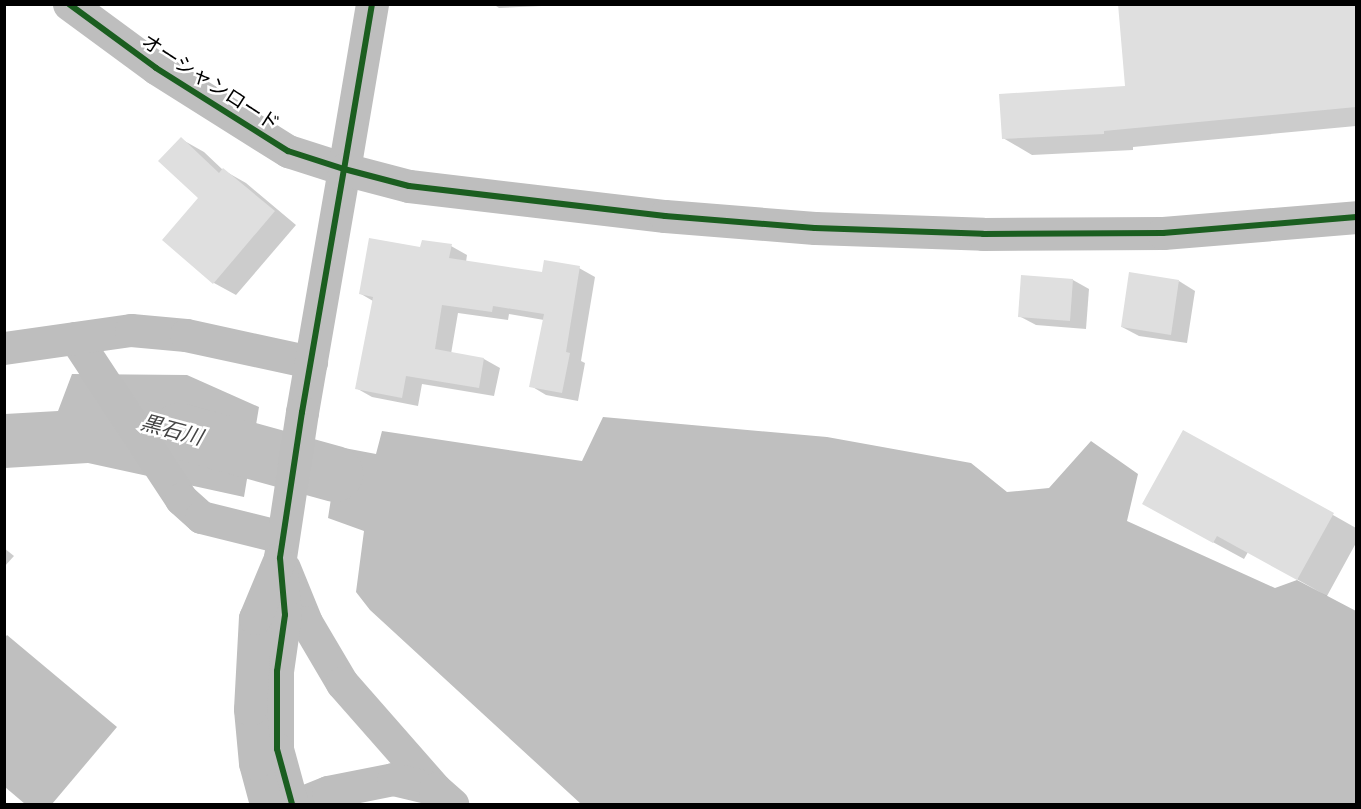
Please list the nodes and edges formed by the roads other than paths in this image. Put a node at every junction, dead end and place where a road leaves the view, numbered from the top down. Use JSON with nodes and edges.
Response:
{"nodes":[{"id":1,"x":69,"y":4,"type":"edge"},
{"id":2,"x":372,"y":4,"type":"edge"},
{"id":3,"x":344,"y":169,"type":"junction"},
{"id":4,"x":1356,"y":217,"type":"edge"},
{"id":5,"x":75,"y":338,"type":"junction"},
{"id":6,"x":4,"y":348,"type":"edge"},
{"id":7,"x":311,"y":362,"type":"junction"},
{"id":8,"x":283,"y":537,"type":"junction"},
{"id":9,"x":443,"y":797,"type":"edge"},
{"id":10,"x":266,"y":804,"type":"edge"},
{"id":11,"x":292,"y":804,"type":"edge"},
{"id":12,"x":298,"y":804,"type":"edge"}],
"edges":[{"from":1,"to":3,"type":"street","name":"オーシャンロード"},
{"from":2,"to":3,"type":"street"},
{"from":3,"to":4,"type":"street","name":"オーシャンロード"},
{"from":3,"to":7,"type":"street"},
{"from":5,"to":6,"type":"street"},
{"from":5,"to":7,"type":"street"},
{"from":5,"to":8,"type":"street"},
{"from":7,"to":8,"type":"street"},
{"from":8,"to":9,"type":"street"},
{"from":8,"to":10,"type":"street"},
{"from":8,"to":11,"type":"street"},
{"from":9,"to":12,"type":"street"}]}
